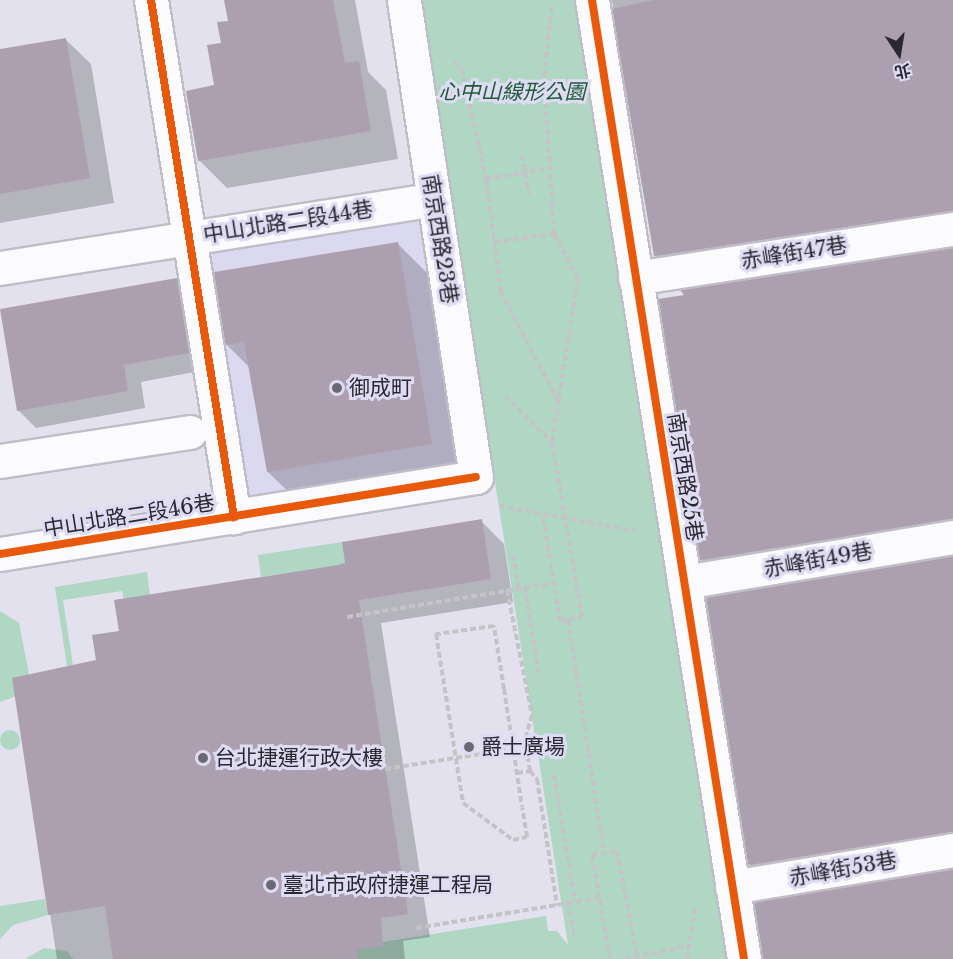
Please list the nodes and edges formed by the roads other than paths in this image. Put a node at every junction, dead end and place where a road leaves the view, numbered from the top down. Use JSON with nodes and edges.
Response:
{"nodes":[{"id":1,"x":151,"y":0,"type":"edge"},
{"id":2,"x":404,"y":0,"type":"edge"},
{"id":3,"x":592,"y":0,"type":"edge"},
{"id":4,"x":434,"y":199,"type":"junction"},
{"id":5,"x":953,"y":229,"type":"edge"},
{"id":6,"x":189,"y":238,"type":"junction"},
{"id":7,"x":0,"y":268,"type":"edge"},
{"id":8,"x":636,"y":278,"type":"junction"},
{"id":9,"x":189,"y":432,"type":"dead end"},
{"id":10,"x":0,"y":460,"type":"edge"},
{"id":11,"x":476,"y":477,"type":"joint"},
{"id":12,"x":234,"y":517,"type":"junction"},
{"id":13,"x":953,"y":537,"type":"edge"},
{"id":14,"x":0,"y":554,"type":"edge"},
{"id":15,"x":684,"y":582,"type":"junction"},
{"id":16,"x":953,"y":850,"type":"edge"},
{"id":17,"x":732,"y":888,"type":"junction"},
{"id":18,"x":744,"y":959,"type":"edge"}],
"edges":[{"from":1,"to":6,"type":"street"},
{"from":2,"to":4,"type":"street","name":"南京西路23巷"},
{"from":3,"to":8,"type":"street","name":"南京西路25巷"},
{"from":4,"to":6,"type":"street","name":"中山北路二段44巷"},
{"from":4,"to":11,"type":"street","name":"南京西路23巷"},
{"from":5,"to":8,"type":"street","name":"赤峰街47巷"},
{"from":6,"to":7,"type":"street","name":"中山北路二段44巷"},
{"from":6,"to":12,"type":"street"},
{"from":8,"to":15,"type":"street","name":"南京西路25巷"},
{"from":9,"to":10,"type":"street"},
{"from":11,"to":12,"type":"street","name":"中山北路二段46巷"},
{"from":12,"to":14,"type":"street","name":"中山北路二段46巷"},
{"from":13,"to":15,"type":"street","name":"赤峰街49巷"},
{"from":15,"to":17,"type":"street","name":"南京西路25巷"},
{"from":16,"to":17,"type":"street","name":"赤峰街53巷"},
{"from":17,"to":18,"type":"street","name":"南京西路25巷"}]}
